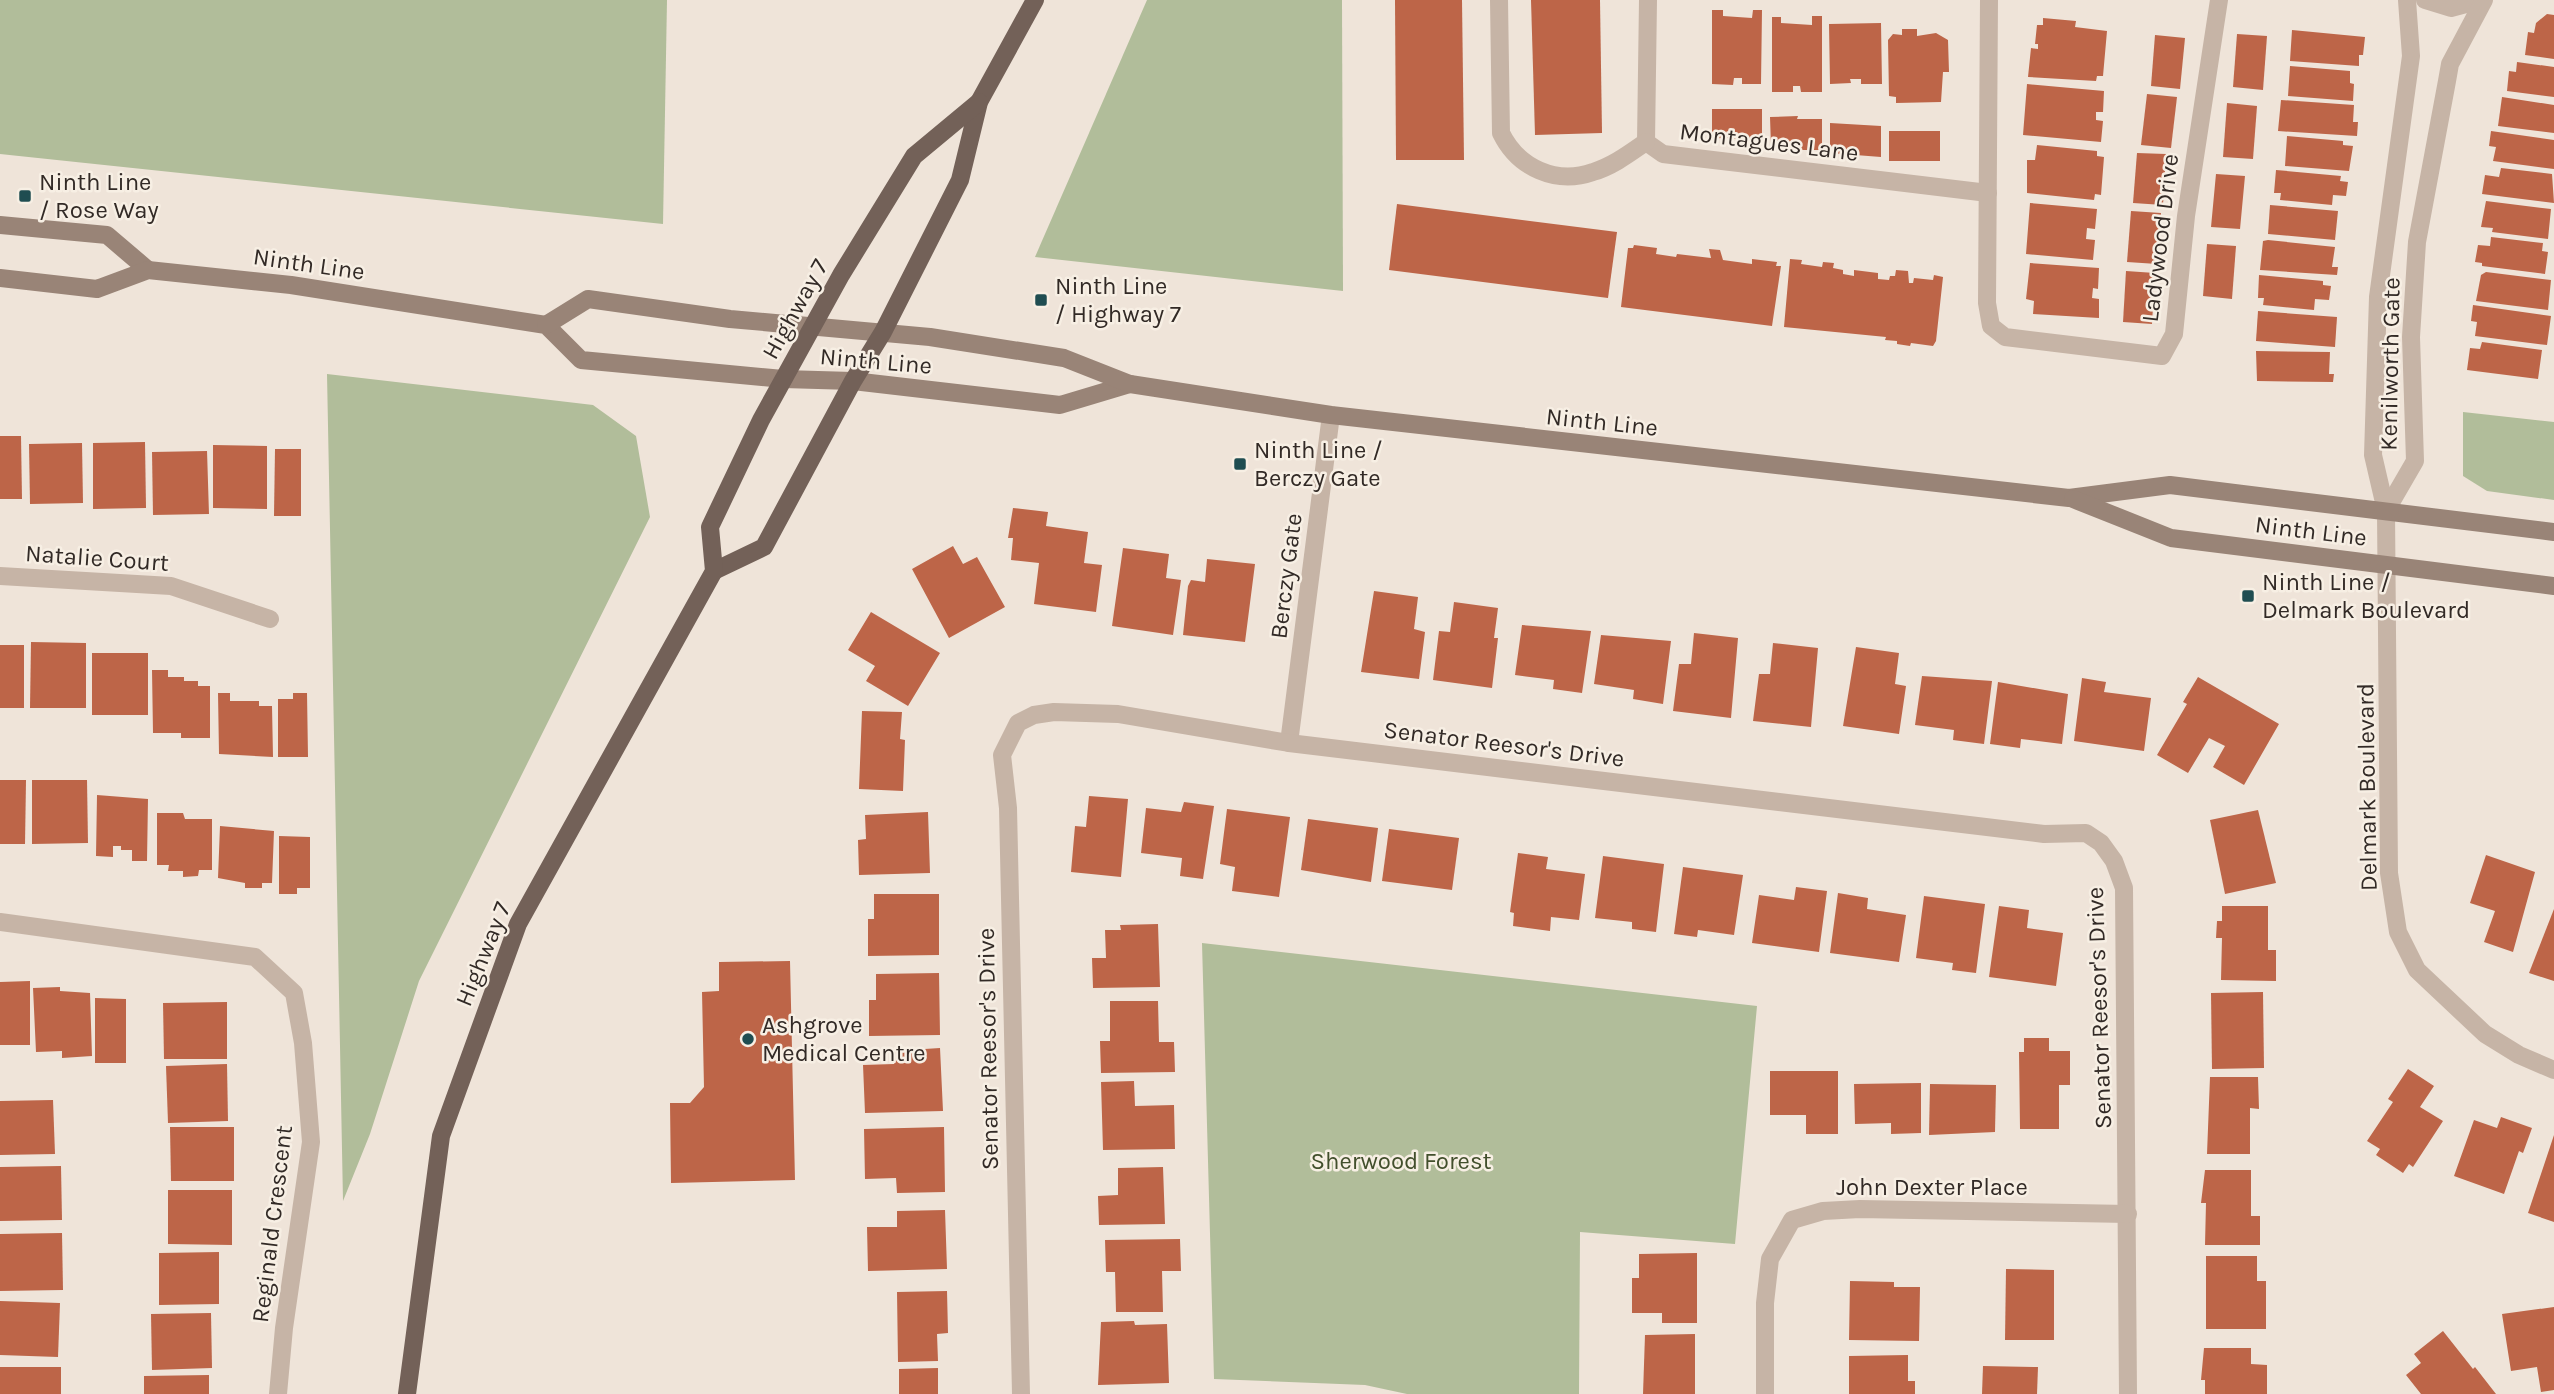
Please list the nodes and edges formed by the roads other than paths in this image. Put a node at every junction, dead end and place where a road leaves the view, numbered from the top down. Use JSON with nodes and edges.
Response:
{"nodes":[{"id":1,"x":1035,"y":0,"type":"edge"},
{"id":2,"x":1499,"y":0,"type":"edge"},
{"id":3,"x":1648,"y":0,"type":"edge"},
{"id":4,"x":1989,"y":0,"type":"edge"},
{"id":5,"x":2219,"y":0,"type":"edge"},
{"id":6,"x":2407,"y":0,"type":"edge"},
{"id":7,"x":2425,"y":0,"type":"edge"},
{"id":8,"x":2483,"y":0,"type":"edge"},
{"id":9,"x":979,"y":102,"type":"junction"},
{"id":10,"x":1646,"y":142,"type":"junction"},
{"id":11,"x":1988,"y":193,"type":"junction"},
{"id":12,"x":0,"y":225,"type":"edge"},
{"id":13,"x":148,"y":270,"type":"junction"},
{"id":14,"x":0,"y":278,"type":"edge"},
{"id":15,"x":546,"y":325,"type":"junction"},
{"id":16,"x":812,"y":327,"type":"junction"},
{"id":17,"x":883,"y":332,"type":"junction"},
{"id":18,"x":783,"y":379,"type":"junction"},
{"id":19,"x":853,"y":381,"type":"junction"},
{"id":20,"x":1130,"y":384,"type":"junction"},
{"id":21,"x":1331,"y":415,"type":"junction"},
{"id":22,"x":2069,"y":498,"type":"junction"},
{"id":23,"x":2386,"y":511,"type":"junction"},
{"id":24,"x":2554,"y":532,"type":"edge"},
{"id":25,"x":2388,"y":565,"type":"junction"},
{"id":26,"x":714,"y":571,"type":"junction"},
{"id":27,"x":0,"y":576,"type":"edge"},
{"id":28,"x":2554,"y":586,"type":"edge"},
{"id":29,"x":270,"y":619,"type":"dead end"},
{"id":30,"x":1289,"y":743,"type":"junction"},
{"id":31,"x":0,"y":922,"type":"edge"},
{"id":32,"x":2554,"y":1070,"type":"edge"},
{"id":33,"x":2128,"y":1214,"type":"junction"},
{"id":34,"x":278,"y":1394,"type":"edge"},
{"id":35,"x":407,"y":1394,"type":"edge"},
{"id":36,"x":1021,"y":1394,"type":"edge"},
{"id":37,"x":1765,"y":1394,"type":"edge"},
{"id":38,"x":2128,"y":1394,"type":"edge"}],
"edges":[{"from":1,"to":9,"type":"main road","name":"Highway 7"},
{"from":2,"to":10,"type":"street"},
{"from":3,"to":10,"type":"street","name":"Montagues Lane"},
{"from":4,"to":11,"type":"street","name":"Ladywood Drive"},
{"from":5,"to":11,"type":"street","name":"Ladywood Drive"},
{"from":6,"to":23,"type":"street","name":"Kenilworth Gate"},
{"from":7,"to":8,"type":"street"},
{"from":8,"to":23,"type":"street","name":"Kenilworth Gate"},
{"from":9,"to":16,"type":"main road","name":"Highway 7"},
{"from":9,"to":17,"type":"main road","name":"Highway 7"},
{"from":10,"to":11,"type":"street","name":"Montagues Lane"},
{"from":12,"to":13,"type":"main road"},
{"from":13,"to":14,"type":"main road","name":"Ninth Line"},
{"from":13,"to":15,"type":"main road","name":"Ninth Line"},
{"from":15,"to":16,"type":"main road","name":"Ninth Line"},
{"from":15,"to":18,"type":"main road","name":"Ninth Line"},
{"from":16,"to":17,"type":"main road","name":"Ninth Line"},
{"from":16,"to":18,"type":"main road","name":"Highway 7"},
{"from":17,"to":19,"type":"main road","name":"Highway 7"},
{"from":17,"to":20,"type":"main road","name":"Ninth Line"},
{"from":18,"to":19,"type":"main road","name":"Ninth Line"},
{"from":18,"to":26,"type":"main road","name":"Highway 7"},
{"from":19,"to":20,"type":"main road","name":"Ninth Line"},
{"from":19,"to":26,"type":"main road","name":"Highway 7"},
{"from":20,"to":21,"type":"main road","name":"Ninth Line"},
{"from":21,"to":22,"type":"main road","name":"Ninth Line"},
{"from":21,"to":30,"type":"street","name":"Berczy Gate"},
{"from":22,"to":23,"type":"main road","name":"Ninth Line"},
{"from":22,"to":25,"type":"main road","name":"Ninth Line"},
{"from":23,"to":24,"type":"main road","name":"Ninth Line"},
{"from":23,"to":25,"type":"street","name":"Delmark Boulevard"},
{"from":25,"to":28,"type":"main road","name":"Ninth Line"},
{"from":25,"to":32,"type":"street","name":"Delmark Boulevard"},
{"from":26,"to":35,"type":"main road","name":"Highway 7"},
{"from":27,"to":29,"type":"street","name":"Natalie Court"},
{"from":30,"to":33,"type":"street","name":"Senator Reesor's Drive"},
{"from":30,"to":36,"type":"street","name":"Senator Reesor's Drive"},
{"from":31,"to":34,"type":"street","name":"Reginald Crescent"},
{"from":33,"to":37,"type":"street","name":"John Dexter Place"},
{"from":33,"to":38,"type":"street","name":"Senator Reesor's Drive"}]}
